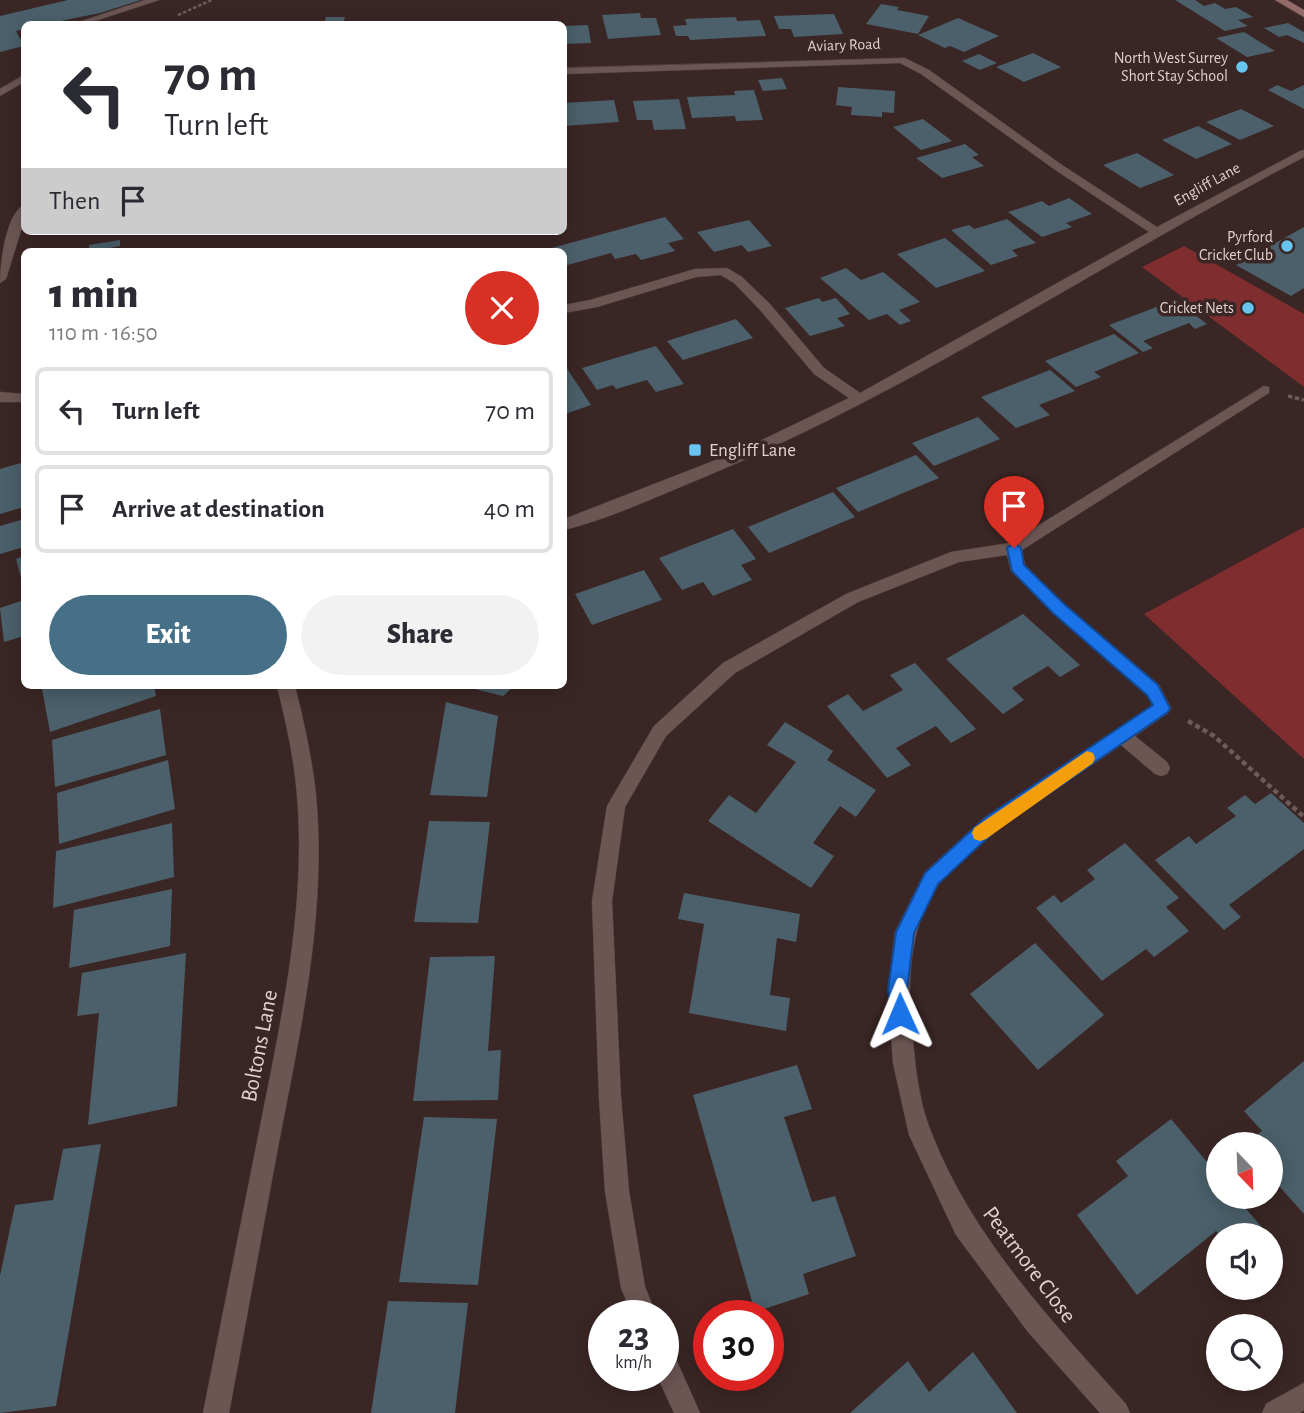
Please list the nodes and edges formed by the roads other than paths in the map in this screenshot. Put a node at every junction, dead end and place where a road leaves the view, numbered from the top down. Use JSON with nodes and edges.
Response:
{"nodes":[{"id":1,"x":154,"y":0,"type":"edge"},
{"id":2,"x":1280,"y":0,"type":"edge"},
{"id":3,"x":1304,"y":14,"type":"edge"},
{"id":4,"x":88,"y":21,"type":"edge"},
{"id":5,"x":567,"y":71,"type":"edge"},
{"id":6,"x":21,"y":80,"type":"edge"},
{"id":7,"x":0,"y":93,"type":"edge"},
{"id":8,"x":1304,"y":153,"type":"edge"},
{"id":9,"x":21,"y":216,"type":"edge"},
{"id":10,"x":1157,"y":232,"type":"junction"},
{"id":11,"x":0,"y":279,"type":"edge"},
{"id":12,"x":567,"y":308,"type":"edge"},
{"id":13,"x":1264,"y":390,"type":"dead end"},
{"id":14,"x":0,"y":397,"type":"edge"},
{"id":15,"x":21,"y":398,"type":"edge"},
{"id":16,"x":858,"y":398,"type":"junction"},
{"id":17,"x":567,"y":525,"type":"edge"},
{"id":18,"x":1014,"y":548,"type":"junction"},
{"id":19,"x":287,"y":689,"type":"edge"},
{"id":20,"x":1122,"y":735,"type":"junction"},
{"id":21,"x":1161,"y":768,"type":"dead end"},
{"id":22,"x":638,"y":1300,"type":"edge"},
{"id":23,"x":677,"y":1391,"type":"edge"},
{"id":24,"x":1304,"y":1396,"type":"edge"},
{"id":25,"x":216,"y":1413,"type":"edge"},
{"id":26,"x":687,"y":1413,"type":"edge"},
{"id":27,"x":1117,"y":1413,"type":"edge"},
{"id":28,"x":1275,"y":1413,"type":"edge"}],
"edges":[{"from":1,"to":4,"type":"street"},
{"from":2,"to":3,"type":"main road"},
{"from":5,"to":10,"type":"street","name":"Aviary Road"},
{"from":6,"to":7,"type":"street"},
{"from":8,"to":10,"type":"street","name":"Engliff Lane"},
{"from":9,"to":11,"type":"street"},
{"from":10,"to":16,"type":"street","name":"Engliff Lane"},
{"from":12,"to":16,"type":"street"},
{"from":13,"to":18,"type":"street"},
{"from":14,"to":15,"type":"street"},
{"from":16,"to":17,"type":"street","name":"Engliff Lane"},
{"from":18,"to":20,"type":"street","name":"Peatmore Close"},
{"from":18,"to":22,"type":"street"},
{"from":19,"to":25,"type":"street","name":"Boltons Lane"},
{"from":20,"to":21,"type":"street"},
{"from":20,"to":27,"type":"street","name":"Peatmore Close"},
{"from":23,"to":26,"type":"street"},
{"from":24,"to":28,"type":"street"}]}
